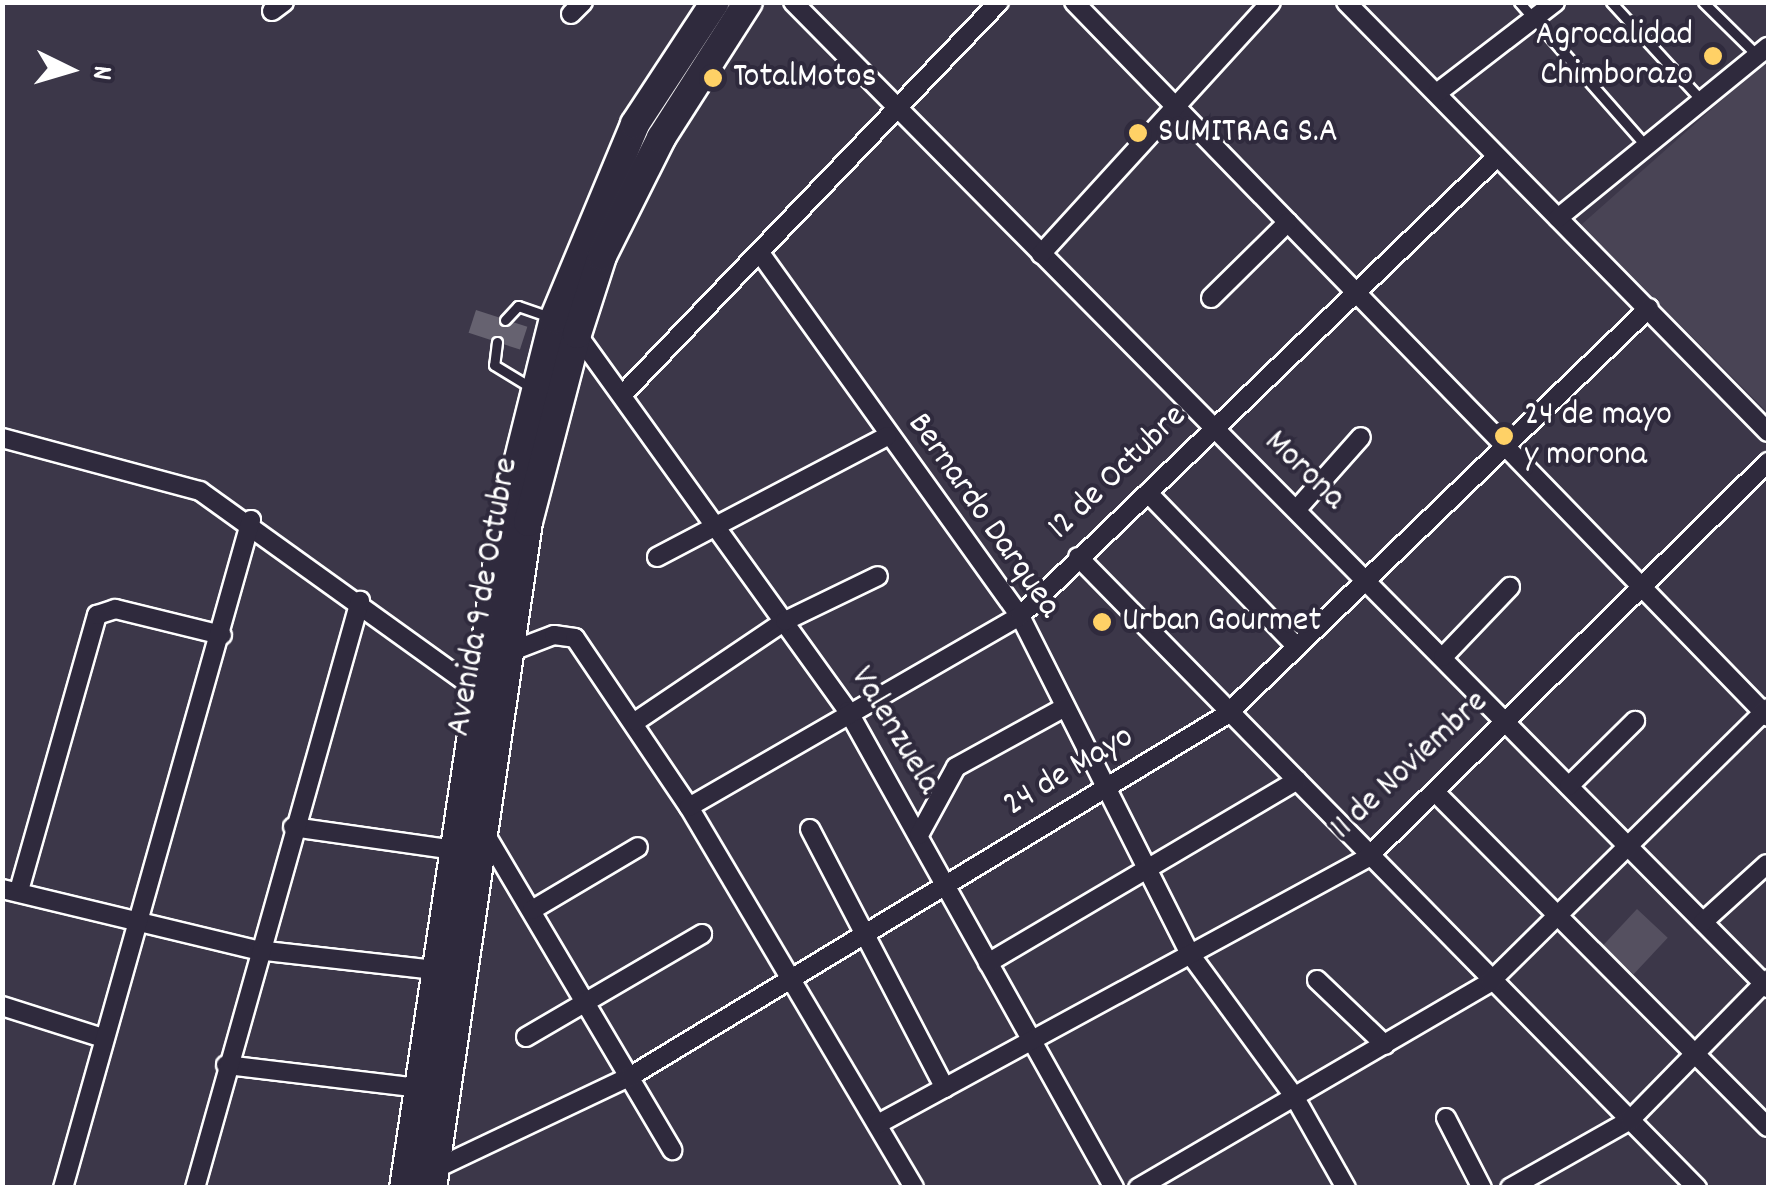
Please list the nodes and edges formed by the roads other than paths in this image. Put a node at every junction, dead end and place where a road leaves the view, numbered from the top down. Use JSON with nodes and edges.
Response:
{"nodes":[{"id":1,"x":714,"y":2,"type":"edge"},
{"id":2,"x":748,"y":2,"type":"edge"},
{"id":3,"x":793,"y":2,"type":"edge"},
{"id":4,"x":998,"y":2,"type":"edge"},
{"id":5,"x":1074,"y":2,"type":"edge"},
{"id":6,"x":1271,"y":2,"type":"edge"},
{"id":7,"x":1346,"y":2,"type":"edge"},
{"id":8,"x":1519,"y":2,"type":"edge"},
{"id":9,"x":1556,"y":2,"type":"edge"},
{"id":10,"x":1611,"y":2,"type":"edge"},
{"id":11,"x":1703,"y":2,"type":"edge"},
{"id":12,"x":1534,"y":19,"type":"junction"},
{"id":13,"x":1763,"y":52,"type":"edge"},
{"id":14,"x":1437,"y":93,"type":"junction"},
{"id":15,"x":1704,"y":102,"type":"junction"},
{"id":16,"x":898,"y":106,"type":"junction"},
{"id":17,"x":1176,"y":108,"type":"junction"},
{"id":18,"x":1648,"y":148,"type":"junction"},
{"id":19,"x":1497,"y":158,"type":"junction"},
{"id":20,"x":1558,"y":218,"type":"junction"},
{"id":21,"x":1288,"y":222,"type":"junction"},
{"id":22,"x":760,"y":254,"type":"junction"},
{"id":23,"x":1041,"y":254,"type":"junction"},
{"id":24,"x":1358,"y":294,"type":"junction"},
{"id":25,"x":1211,"y":298,"type":"dead end"},
{"id":26,"x":1648,"y":308,"type":"junction"},
{"id":27,"x":505,"y":320,"type":"dead end"},
{"id":28,"x":566,"y":326,"type":"junction"},
{"id":29,"x":497,"y":342,"type":"dead end"},
{"id":30,"x":536,"y":390,"type":"junction"},
{"id":31,"x":624,"y":393,"type":"junction"},
{"id":32,"x":1212,"y":426,"type":"junction"},
{"id":33,"x":1768,"y":432,"type":"edge"},
{"id":34,"x":887,"y":436,"type":"junction"},
{"id":35,"x":2,"y":438,"type":"edge"},
{"id":36,"x":1362,"y":438,"type":"dead end"},
{"id":37,"x":1504,"y":448,"type":"junction"},
{"id":38,"x":1768,"y":462,"type":"edge"},
{"id":39,"x":1148,"y":493,"type":"junction"},
{"id":40,"x":1297,"y":509,"type":"junction"},
{"id":41,"x":252,"y":520,"type":"junction"},
{"id":42,"x":718,"y":526,"type":"junction"},
{"id":43,"x":657,"y":556,"type":"dead end"},
{"id":44,"x":1078,"y":558,"type":"junction"},
{"id":45,"x":878,"y":576,"type":"dead end"},
{"id":46,"x":1368,"y":578,"type":"junction"},
{"id":47,"x":1510,"y":588,"type":"dead end"},
{"id":48,"x":1642,"y":588,"type":"junction"},
{"id":49,"x":360,"y":601,"type":"junction"},
{"id":50,"x":1020,"y":616,"type":"junction"},
{"id":51,"x":785,"y":621,"type":"junction"},
{"id":52,"x":222,"y":635,"type":"junction"},
{"id":53,"x":1297,"y":646,"type":"junction"},
{"id":54,"x":512,"y":651,"type":"junction"},
{"id":55,"x":1443,"y":657,"type":"junction"},
{"id":56,"x":491,"y":698,"type":"junction"},
{"id":57,"x":1065,"y":707,"type":"junction"},
{"id":58,"x":848,"y":711,"type":"junction"},
{"id":59,"x":1767,"y":712,"type":"edge"},
{"id":60,"x":1226,"y":714,"type":"junction"},
{"id":61,"x":1635,"y":720,"type":"dead end"},
{"id":62,"x":635,"y":722,"type":"junction"},
{"id":63,"x":1505,"y":722,"type":"junction"},
{"id":64,"x":1296,"y":780,"type":"junction"},
{"id":65,"x":1569,"y":786,"type":"junction"},
{"id":66,"x":1106,"y":788,"type":"junction"},
{"id":67,"x":1434,"y":792,"type":"junction"},
{"id":68,"x":689,"y":807,"type":"junction"},
{"id":69,"x":293,"y":828,"type":"junction"},
{"id":70,"x":810,"y":829,"type":"dead end"},
{"id":71,"x":483,"y":830,"type":"junction"},
{"id":72,"x":919,"y":835,"type":"junction"},
{"id":73,"x":1628,"y":846,"type":"junction"},
{"id":74,"x":638,"y":847,"type":"dead end"},
{"id":75,"x":454,"y":850,"type":"junction"},
{"id":76,"x":1368,"y":858,"type":"junction"},
{"id":77,"x":1767,"y":864,"type":"edge"},
{"id":78,"x":1149,"y":871,"type":"junction"},
{"id":79,"x":947,"y":885,"type":"junction"},
{"id":80,"x":11,"y":888,"type":"edge"},
{"id":81,"x":532,"y":910,"type":"junction"},
{"id":82,"x":1558,"y":915,"type":"junction"},
{"id":83,"x":137,"y":916,"type":"junction"},
{"id":84,"x":1703,"y":922,"type":"junction"},
{"id":85,"x":702,"y":934,"type":"dead end"},
{"id":86,"x":866,"y":934,"type":"junction"},
{"id":87,"x":257,"y":950,"type":"junction"},
{"id":88,"x":1190,"y":954,"type":"junction"},
{"id":89,"x":988,"y":963,"type":"junction"},
{"id":90,"x":436,"y":970,"type":"junction"},
{"id":91,"x":789,"y":979,"type":"junction"},
{"id":92,"x":1317,"y":980,"type":"dead end"},
{"id":93,"x":1490,"y":982,"type":"junction"},
{"id":94,"x":1767,"y":983,"type":"edge"},
{"id":95,"x":587,"y":1001,"type":"junction"},
{"id":96,"x":2,"y":1006,"type":"edge"},
{"id":97,"x":526,"y":1037,"type":"dead end"},
{"id":98,"x":102,"y":1038,"type":"junction"},
{"id":99,"x":1028,"y":1042,"type":"junction"},
{"id":100,"x":1385,"y":1045,"type":"junction"},
{"id":101,"x":1695,"y":1054,"type":"junction"},
{"id":102,"x":226,"y":1065,"type":"junction"},
{"id":103,"x":632,"y":1076,"type":"junction"},
{"id":104,"x":418,"y":1088,"type":"junction"},
{"id":105,"x":945,"y":1088,"type":"junction"},
{"id":106,"x":1294,"y":1096,"type":"junction"},
{"id":107,"x":1446,"y":1118,"type":"dead end"},
{"id":108,"x":1630,"y":1120,"type":"junction"},
{"id":109,"x":878,"y":1124,"type":"junction"},
{"id":110,"x":1768,"y":1127,"type":"edge"},
{"id":111,"x":672,"y":1150,"type":"dead end"},
{"id":112,"x":413,"y":1183,"type":"edge"},
{"id":113,"x":63,"y":1188,"type":"edge"},
{"id":114,"x":195,"y":1188,"type":"edge"},
{"id":115,"x":914,"y":1188,"type":"edge"},
{"id":116,"x":1114,"y":1188,"type":"edge"},
{"id":117,"x":1138,"y":1188,"type":"edge"},
{"id":118,"x":1346,"y":1188,"type":"edge"},
{"id":119,"x":1482,"y":1188,"type":"edge"},
{"id":120,"x":1510,"y":1188,"type":"edge"},
{"id":121,"x":1697,"y":1188,"type":"edge"}],
"edges":[{"from":1,"to":28,"type":"main road","name":"Avenida 9 de Octubre"},
{"from":2,"to":28,"type":"main road","name":"Avenida 9 de Octubre"},
{"from":3,"to":16,"type":"street","name":"Morona"},
{"from":4,"to":16,"type":"street"},
{"from":5,"to":17,"type":"street"},
{"from":6,"to":17,"type":"street"},
{"from":7,"to":14,"type":"street"},
{"from":8,"to":12,"type":"lane"},
{"from":9,"to":12,"type":"street"},
{"from":10,"to":15,"type":"lane"},
{"from":11,"to":13,"type":"lane"},
{"from":12,"to":14,"type":"street"},
{"from":12,"to":18,"type":"lane"},
{"from":13,"to":15,"type":"street"},
{"from":14,"to":19,"type":"street"},
{"from":15,"to":18,"type":"street"},
{"from":16,"to":22,"type":"street"},
{"from":16,"to":23,"type":"street","name":"Morona"},
{"from":17,"to":21,"type":"street"},
{"from":17,"to":23,"type":"street"},
{"from":18,"to":20,"type":"street"},
{"from":19,"to":20,"type":"street"},
{"from":19,"to":24,"type":"street","name":"12 de Octubre"},
{"from":20,"to":26,"type":"street"},
{"from":21,"to":24,"type":"street"},
{"from":21,"to":25,"type":"street"},
{"from":22,"to":31,"type":"street"},
{"from":22,"to":34,"type":"street","name":"Bernardo Darquea"},
{"from":23,"to":32,"type":"street","name":"Morona"},
{"from":24,"to":32,"type":"street","name":"12 de Octubre"},
{"from":24,"to":37,"type":"street"},
{"from":26,"to":33,"type":"street"},
{"from":26,"to":37,"type":"street","name":"24 de Mayo"},
{"from":27,"to":28,"type":"lane"},
{"from":28,"to":30,"type":"main road","name":"Avenida 9 de Octubre"},
{"from":28,"to":31,"type":"street","name":"Valenzuela"},
{"from":28,"to":54,"type":"main road","name":"Avenida 9 de Octubre"},
{"from":29,"to":30,"type":"lane"},
{"from":30,"to":56,"type":"main road","name":"Avenida 9 de Octubre"},
{"from":31,"to":42,"type":"street","name":"Valenzuela"},
{"from":32,"to":39,"type":"street","name":"12 de Octubre"},
{"from":32,"to":40,"type":"street","name":"Morona"},
{"from":34,"to":42,"type":"street"},
{"from":34,"to":50,"type":"street","name":"Bernardo Darquea"},
{"from":35,"to":41,"type":"street"},
{"from":36,"to":40,"type":"street"},
{"from":37,"to":46,"type":"street","name":"24 de Mayo"},
{"from":37,"to":48,"type":"street"},
{"from":38,"to":48,"type":"street","name":"11 de Noviembre"},
{"from":39,"to":44,"type":"street","name":"12 de Octubre"},
{"from":39,"to":53,"type":"street"},
{"from":40,"to":46,"type":"street","name":"Morona"},
{"from":41,"to":49,"type":"street"},
{"from":41,"to":52,"type":"street"},
{"from":42,"to":43,"type":"street"},
{"from":42,"to":51,"type":"street","name":"Valenzuela"},
{"from":44,"to":50,"type":"street","name":"12 de Octubre"},
{"from":44,"to":60,"type":"street"},
{"from":45,"to":51,"type":"street"},
{"from":46,"to":53,"type":"street","name":"24 de Mayo"},
{"from":46,"to":55,"type":"street","name":"Morona"},
{"from":47,"to":55,"type":"street"},
{"from":48,"to":59,"type":"street"},
{"from":48,"to":63,"type":"street","name":"11 de Noviembre"},
{"from":49,"to":56,"type":"street"},
{"from":49,"to":69,"type":"street"},
{"from":50,"to":57,"type":"street","name":"Bernardo Darquea"},
{"from":50,"to":58,"type":"street","name":"12 de Octubre"},
{"from":51,"to":58,"type":"street","name":"Valenzuela"},
{"from":51,"to":62,"type":"street"},
{"from":52,"to":80,"type":"street"},
{"from":52,"to":83,"type":"street"},
{"from":53,"to":60,"type":"street","name":"24 de Mayo"},
{"from":54,"to":56,"type":"main road","name":"Avenida 9 de Octubre"},
{"from":54,"to":62,"type":"street"},
{"from":55,"to":63,"type":"street","name":"Morona"},
{"from":56,"to":71,"type":"main road","name":"Avenida 9 de Octubre"},
{"from":56,"to":75,"type":"main road","name":"Avenida 9 de Octubre"},
{"from":57,"to":66,"type":"street","name":"Bernardo Darquea"},
{"from":57,"to":72,"type":"street"},
{"from":58,"to":68,"type":"street","name":"12 de Octubre"},
{"from":58,"to":72,"type":"street","name":"Valenzuela"},
{"from":59,"to":73,"type":"street"},
{"from":60,"to":64,"type":"street"},
{"from":60,"to":66,"type":"street","name":"24 de Mayo"},
{"from":61,"to":65,"type":"street"},
{"from":62,"to":68,"type":"street"},
{"from":63,"to":65,"type":"street","name":"Morona"},
{"from":63,"to":67,"type":"street","name":"11 de Noviembre"},
{"from":64,"to":76,"type":"street"},
{"from":64,"to":78,"type":"street"},
{"from":65,"to":73,"type":"street","name":"Morona"},
{"from":66,"to":78,"type":"street","name":"Bernardo Darquea"},
{"from":66,"to":79,"type":"street","name":"24 de Mayo"},
{"from":67,"to":76,"type":"street","name":"11 de Noviembre"},
{"from":67,"to":82,"type":"street"},
{"from":68,"to":91,"type":"street"},
{"from":69,"to":75,"type":"street"},
{"from":69,"to":87,"type":"street"},
{"from":70,"to":86,"type":"street"},
{"from":71,"to":81,"type":"street"},
{"from":71,"to":112,"type":"main road","name":"Avenida 9 de Octubre"},
{"from":72,"to":79,"type":"street","name":"Valenzuela"},
{"from":73,"to":82,"type":"street"},
{"from":73,"to":84,"type":"street","name":"Morona"},
{"from":74,"to":81,"type":"street"},
{"from":75,"to":90,"type":"main road","name":"Avenida 9 de Octubre"},
{"from":76,"to":88,"type":"street","name":"11 de Noviembre"},
{"from":76,"to":93,"type":"street"},
{"from":77,"to":84,"type":"street"},
{"from":78,"to":88,"type":"street","name":"Bernardo Darquea"},
{"from":78,"to":89,"type":"street"},
{"from":79,"to":86,"type":"street","name":"24 de Mayo"},
{"from":79,"to":89,"type":"street","name":"Valenzuela"},
{"from":80,"to":83,"type":"street"},
{"from":81,"to":95,"type":"street"},
{"from":82,"to":93,"type":"street"},
{"from":82,"to":101,"type":"street"},
{"from":83,"to":87,"type":"street"},
{"from":83,"to":98,"type":"street"},
{"from":84,"to":94,"type":"street","name":"Morona"},
{"from":85,"to":95,"type":"street"},
{"from":86,"to":91,"type":"street","name":"24 de Mayo"},
{"from":86,"to":105,"type":"street"},
{"from":87,"to":90,"type":"street"},
{"from":87,"to":102,"type":"street"},
{"from":88,"to":99,"type":"street","name":"11 de Noviembre"},
{"from":88,"to":106,"type":"street","name":"Bernardo Darquea"},
{"from":89,"to":99,"type":"street","name":"Valenzuela"},
{"from":90,"to":104,"type":"main road","name":"Avenida 9 de Octubre"},
{"from":91,"to":103,"type":"street","name":"24 de Mayo"},
{"from":91,"to":109,"type":"street"},
{"from":92,"to":100,"type":"street"},
{"from":93,"to":100,"type":"street"},
{"from":93,"to":108,"type":"street"},
{"from":94,"to":101,"type":"street"},
{"from":95,"to":97,"type":"street"},
{"from":95,"to":103,"type":"street"},
{"from":96,"to":98,"type":"street"},
{"from":98,"to":113,"type":"street"},
{"from":99,"to":105,"type":"street","name":"11 de Noviembre"},
{"from":99,"to":116,"type":"street","name":"Valenzuela"},
{"from":100,"to":106,"type":"street"},
{"from":101,"to":108,"type":"street"},
{"from":101,"to":110,"type":"street"},
{"from":102,"to":104,"type":"street"},
{"from":102,"to":114,"type":"street"},
{"from":103,"to":111,"type":"street"},
{"from":103,"to":112,"type":"street","name":"24 de Mayo"},
{"from":104,"to":112,"type":"main road","name":"Avenida 9 de Octubre"},
{"from":105,"to":109,"type":"street","name":"11 de Noviembre"},
{"from":106,"to":117,"type":"street"},
{"from":106,"to":118,"type":"street","name":"Bernardo Darquea"},
{"from":107,"to":119,"type":"street"},
{"from":108,"to":120,"type":"street"},
{"from":108,"to":121,"type":"street"},
{"from":109,"to":115,"type":"street"}]}
